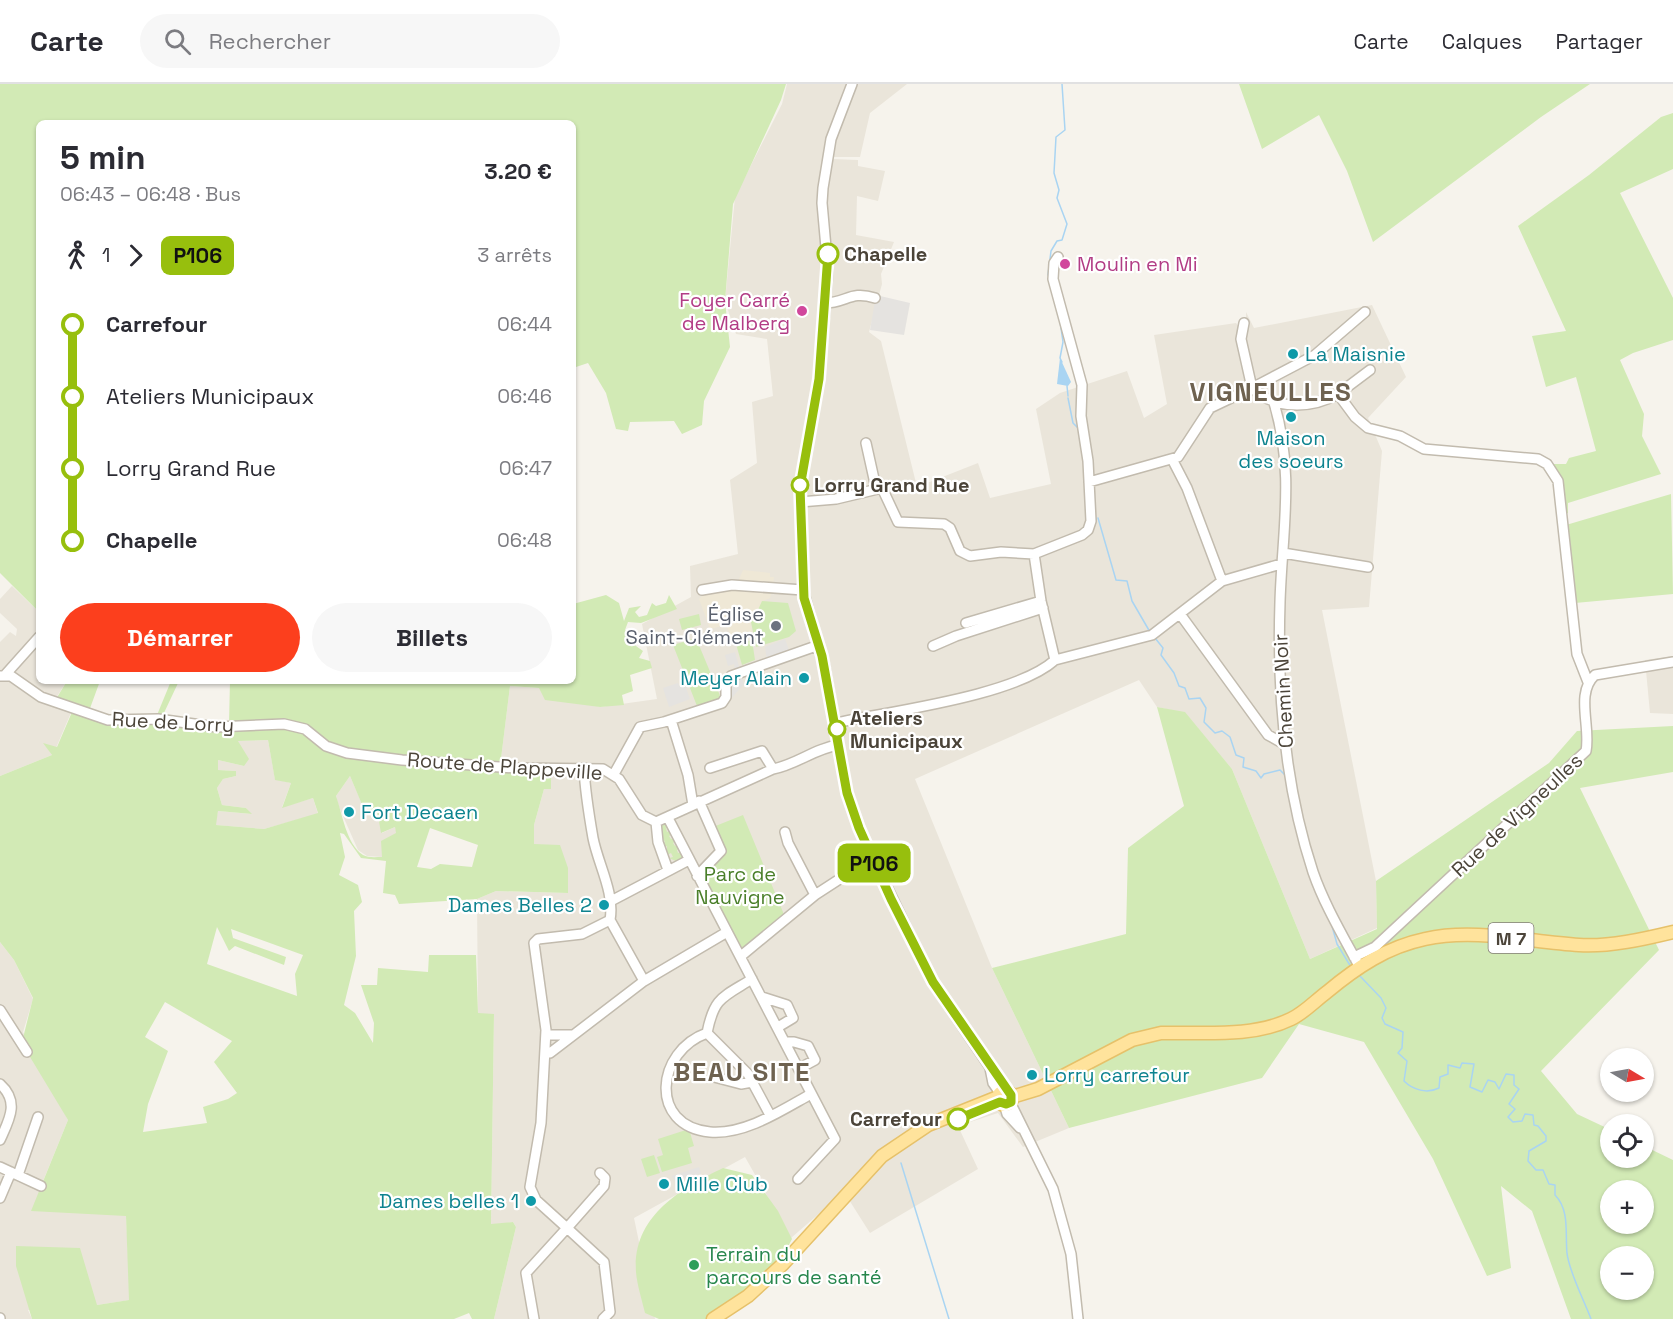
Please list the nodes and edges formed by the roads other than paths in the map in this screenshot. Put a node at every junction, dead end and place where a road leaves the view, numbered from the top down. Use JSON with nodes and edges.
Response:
{"nodes":[{"id":1,"x":852,"y":84,"type":"edge"},
{"id":2,"x":1058,"y":257,"type":"dead end"},
{"id":3,"x":876,"y":298,"type":"dead end"},
{"id":4,"x":824,"y":303,"type":"junction"},
{"id":5,"x":1365,"y":312,"type":"dead end"},
{"id":6,"x":1244,"y":323,"type":"dead end"},
{"id":7,"x":1370,"y":370,"type":"dead end"},
{"id":8,"x":1252,"y":388,"type":"junction"},
{"id":9,"x":1338,"y":394,"type":"junction"},
{"id":10,"x":1274,"y":403,"type":"junction"},
{"id":11,"x":866,"y":443,"type":"dead end"},
{"id":12,"x":1172,"y":459,"type":"junction"},
{"id":13,"x":1089,"y":482,"type":"junction"},
{"id":14,"x":876,"y":488,"type":"junction"},
{"id":15,"x":800,"y":502,"type":"junction"},
{"id":16,"x":1284,"y":553,"type":"junction"},
{"id":17,"x":1034,"y":554,"type":"junction"},
{"id":18,"x":1281,"y":564,"type":"junction"},
{"id":19,"x":1368,"y":567,"type":"dead end"},
{"id":20,"x":1222,"y":581,"type":"junction"},
{"id":21,"x":702,"y":590,"type":"dead end"},
{"id":22,"x":803,"y":590,"type":"junction"},
{"id":23,"x":1042,"y":604,"type":"junction"},
{"id":24,"x":1180,"y":614,"type":"junction"},
{"id":25,"x":966,"y":624,"type":"dead end"},
{"id":26,"x":36,"y":640,"type":"edge"},
{"id":27,"x":819,"y":645,"type":"junction"},
{"id":28,"x":933,"y":646,"type":"dead end"},
{"id":29,"x":1055,"y":660,"type":"junction"},
{"id":30,"x":1673,"y":662,"type":"edge"},
{"id":31,"x":3,"y":675,"type":"edge"},
{"id":32,"x":1588,"y":682,"type":"junction"},
{"id":33,"x":671,"y":720,"type":"junction"},
{"id":34,"x":836,"y":723,"type":"junction"},
{"id":35,"x":316,"y":737,"type":"joint"},
{"id":36,"x":839,"y":745,"type":"junction"},
{"id":37,"x":1286,"y":745,"type":"junction"},
{"id":38,"x":584,"y":768,"type":"junction"},
{"id":39,"x":710,"y":768,"type":"dead end"},
{"id":40,"x":772,"y":769,"type":"junction"},
{"id":41,"x":614,"y":774,"type":"junction"},
{"id":42,"x":696,"y":803,"type":"junction"},
{"id":43,"x":668,"y":818,"type":"junction"},
{"id":44,"x":657,"y":822,"type":"junction"},
{"id":45,"x":785,"y":832,"type":"dead end"},
{"id":46,"x":872,"y":858,"type":"junction"},
{"id":47,"x":689,"y":860,"type":"junction"},
{"id":48,"x":668,"y":870,"type":"junction"},
{"id":49,"x":697,"y":876,"type":"junction"},
{"id":50,"x":815,"y":895,"type":"junction"},
{"id":51,"x":611,"y":901,"type":"junction"},
{"id":52,"x":610,"y":920,"type":"junction"},
{"id":53,"x":728,"y":932,"type":"junction"},
{"id":54,"x":1673,"y":932,"type":"edge"},
{"id":55,"x":741,"y":956,"type":"junction"},
{"id":56,"x":1355,"y":966,"type":"junction"},
{"id":57,"x":752,"y":979,"type":"junction"},
{"id":58,"x":644,"y":981,"type":"junction"},
{"id":59,"x":762,"y":997,"type":"junction"},
{"id":60,"x":0,"y":1010,"type":"edge"},
{"id":61,"x":778,"y":1027,"type":"junction"},
{"id":62,"x":707,"y":1033,"type":"junction"},
{"id":63,"x":546,"y":1035,"type":"junction"},
{"id":64,"x":573,"y":1035,"type":"junction"},
{"id":65,"x":786,"y":1042,"type":"junction"},
{"id":66,"x":27,"y":1052,"type":"dead end"},
{"id":67,"x":545,"y":1053,"type":"junction"},
{"id":68,"x":988,"y":1063,"type":"junction"},
{"id":69,"x":800,"y":1068,"type":"junction"},
{"id":70,"x":714,"y":1077,"type":"dead end"},
{"id":71,"x":752,"y":1082,"type":"junction"},
{"id":72,"x":0,"y":1084,"type":"edge"},
{"id":73,"x":811,"y":1094,"type":"junction"},
{"id":74,"x":1004,"y":1096,"type":"junction"},
{"id":75,"x":770,"y":1115,"type":"junction"},
{"id":76,"x":38,"y":1117,"type":"dead end"},
{"id":77,"x":0,"y":1140,"type":"edge"},
{"id":78,"x":0,"y":1167,"type":"edge"},
{"id":79,"x":15,"y":1173,"type":"junction"},
{"id":80,"x":600,"y":1173,"type":"dead end"},
{"id":81,"x":798,"y":1179,"type":"dead end"},
{"id":82,"x":41,"y":1186,"type":"dead end"},
{"id":83,"x":0,"y":1198,"type":"edge"},
{"id":84,"x":567,"y":1228,"type":"junction"},
{"id":85,"x":534,"y":1319,"type":"edge"},
{"id":86,"x":603,"y":1319,"type":"edge"},
{"id":87,"x":713,"y":1319,"type":"edge"},
{"id":88,"x":1078,"y":1319,"type":"edge"}],
"edges":[{"from":1,"to":4,"type":"street"},
{"from":2,"to":13,"type":"street"},
{"from":3,"to":4,"type":"street"},
{"from":4,"to":15,"type":"street"},
{"from":5,"to":8,"type":"street"},
{"from":6,"to":8,"type":"street"},
{"from":7,"to":9,"type":"street"},
{"from":8,"to":10,"type":"street"},
{"from":8,"to":12,"type":"street"},
{"from":9,"to":10,"type":"street"},
{"from":9,"to":32,"type":"street"},
{"from":10,"to":16,"type":"street","name":"Chemin Noir"},
{"from":11,"to":14,"type":"street"},
{"from":12,"to":13,"type":"street"},
{"from":12,"to":20,"type":"street"},
{"from":13,"to":17,"type":"street"},
{"from":14,"to":15,"type":"street"},
{"from":14,"to":17,"type":"street"},
{"from":15,"to":22,"type":"street"},
{"from":16,"to":18,"type":"street","name":"Chemin Noir"},
{"from":16,"to":19,"type":"street"},
{"from":17,"to":23,"type":"street"},
{"from":18,"to":20,"type":"street"},
{"from":18,"to":37,"type":"street","name":"Chemin Noir"},
{"from":20,"to":24,"type":"street"},
{"from":21,"to":22,"type":"street"},
{"from":22,"to":27,"type":"street"},
{"from":23,"to":25,"type":"street"},
{"from":23,"to":28,"type":"street"},
{"from":23,"to":29,"type":"street"},
{"from":24,"to":29,"type":"street"},
{"from":24,"to":37,"type":"street"},
{"from":26,"to":31,"type":"street"},
{"from":27,"to":33,"type":"street"},
{"from":27,"to":34,"type":"street"},
{"from":29,"to":34,"type":"street"},
{"from":30,"to":32,"type":"street"},
{"from":31,"to":35,"type":"street","name":"Rue de Lorry"},
{"from":32,"to":56,"type":"street","name":"Rue de Vigneulles"},
{"from":33,"to":41,"type":"street"},
{"from":33,"to":42,"type":"street"},
{"from":34,"to":36,"type":"street"},
{"from":35,"to":38,"type":"street","name":"Route de Plappeville"},
{"from":36,"to":40,"type":"street"},
{"from":36,"to":46,"type":"street"},
{"from":37,"to":56,"type":"street","name":"Chemin Noir"},
{"from":38,"to":41,"type":"street","name":"Route de Plappeville"},
{"from":38,"to":51,"type":"street"},
{"from":39,"to":40,"type":"street"},
{"from":40,"to":42,"type":"street"},
{"from":41,"to":44,"type":"street","name":"Route de Plappeville"},
{"from":42,"to":43,"type":"street"},
{"from":42,"to":49,"type":"street"},
{"from":43,"to":44,"type":"street"},
{"from":43,"to":47,"type":"street"},
{"from":44,"to":48,"type":"street"},
{"from":45,"to":50,"type":"street"},
{"from":46,"to":50,"type":"street"},
{"from":46,"to":68,"type":"street"},
{"from":47,"to":48,"type":"street"},
{"from":47,"to":49,"type":"street"},
{"from":48,"to":51,"type":"street"},
{"from":49,"to":53,"type":"street"},
{"from":50,"to":55,"type":"street"},
{"from":51,"to":52,"type":"street"},
{"from":52,"to":58,"type":"street"},
{"from":52,"to":63,"type":"street"},
{"from":53,"to":55,"type":"street"},
{"from":53,"to":58,"type":"street"},
{"from":54,"to":56,"type":"main road","number":"M 7"},
{"from":55,"to":57,"type":"street"},
{"from":56,"to":74,"type":"main road","number":"M 7"},
{"from":57,"to":59,"type":"street"},
{"from":57,"to":62,"type":"street"},
{"from":58,"to":64,"type":"street"},
{"from":59,"to":61,"type":"street"},
{"from":59,"to":61,"type":"street"},
{"from":60,"to":66,"type":"street"},
{"from":61,"to":65,"type":"street"},
{"from":62,"to":71,"type":"street"},
{"from":62,"to":75,"type":"street"},
{"from":63,"to":64,"type":"street"},
{"from":63,"to":67,"type":"street"},
{"from":64,"to":67,"type":"street"},
{"from":65,"to":69,"type":"street"},
{"from":65,"to":69,"type":"street"},
{"from":67,"to":84,"type":"street"},
{"from":68,"to":74,"type":"street"},
{"from":68,"to":74,"type":"street"},
{"from":69,"to":73,"type":"street"},
{"from":70,"to":71,"type":"street"},
{"from":71,"to":75,"type":"street"},
{"from":72,"to":77,"type":"street"},
{"from":73,"to":75,"type":"street"},
{"from":73,"to":81,"type":"street"},
{"from":74,"to":87,"type":"main road","number":"M 7"},
{"from":74,"to":88,"type":"street"},
{"from":76,"to":79,"type":"street"},
{"from":78,"to":79,"type":"street"},
{"from":79,"to":82,"type":"street"},
{"from":79,"to":83,"type":"street"},
{"from":80,"to":84,"type":"street"},
{"from":84,"to":85,"type":"street"},
{"from":84,"to":86,"type":"street"}]}
